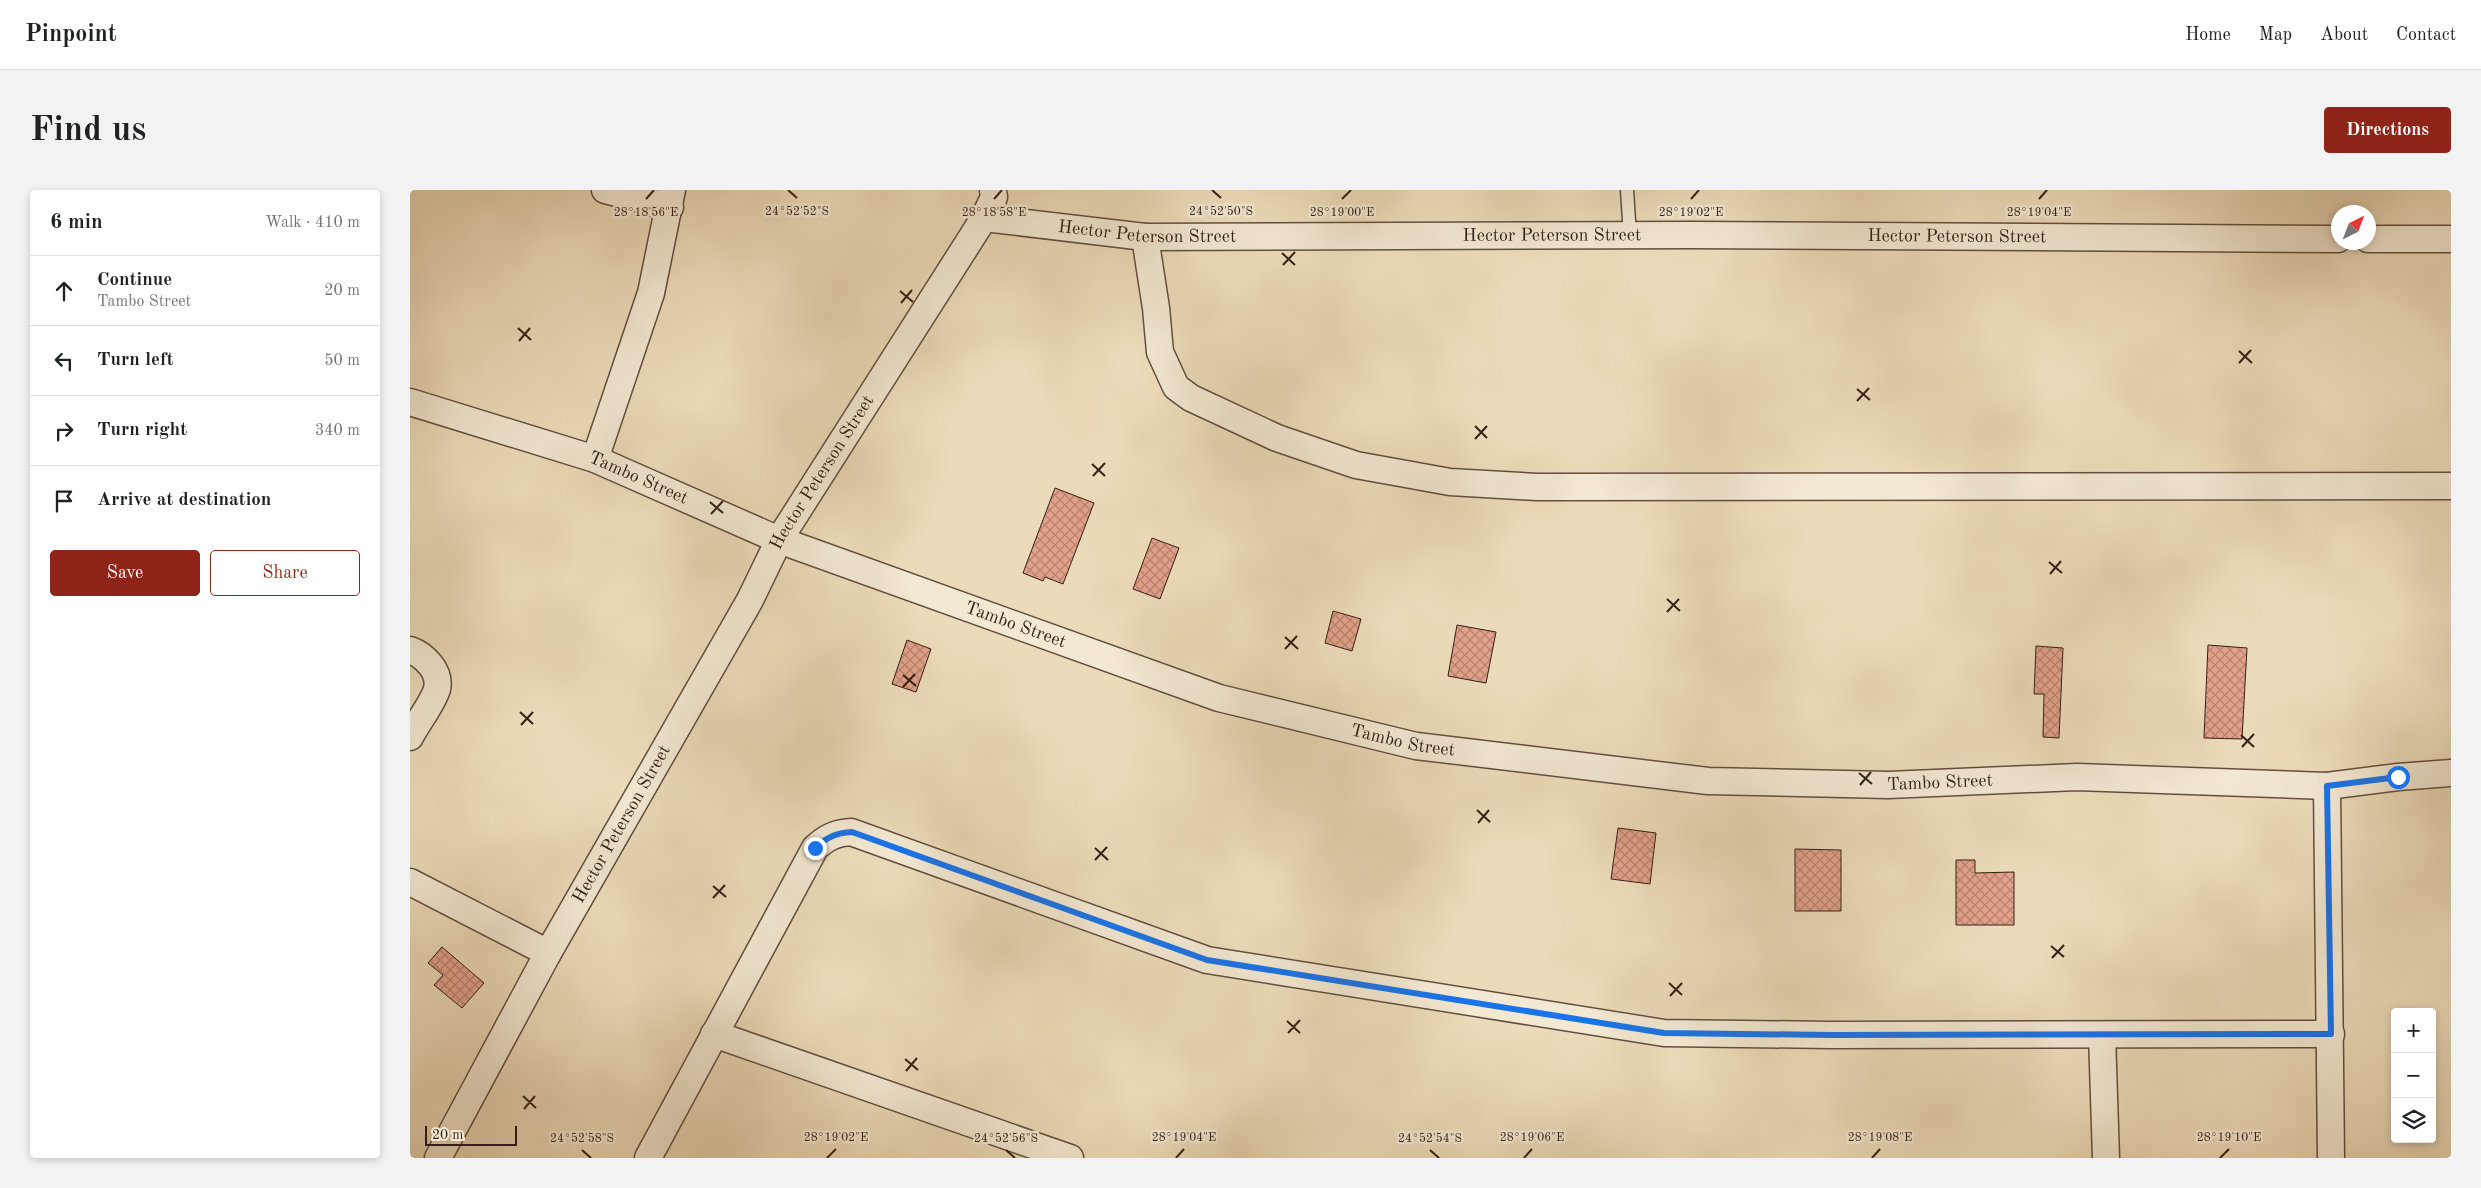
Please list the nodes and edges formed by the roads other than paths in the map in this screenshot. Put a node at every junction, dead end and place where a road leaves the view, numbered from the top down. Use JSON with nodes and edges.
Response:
{"nodes":[{"id":1,"x":605,"y":190,"type":"edge"},
{"id":2,"x":993,"y":190,"type":"edge"},
{"id":3,"x":1627,"y":190,"type":"edge"},
{"id":4,"x":671,"y":198,"type":"edge"},
{"id":5,"x":984,"y":218,"type":"junction"},
{"id":6,"x":1630,"y":236,"type":"junction"},
{"id":7,"x":1145,"y":237,"type":"junction"},
{"id":8,"x":2331,"y":239,"type":"edge"},
{"id":9,"x":2376,"y":239,"type":"edge"},
{"id":10,"x":2451,"y":239,"type":"edge"},
{"id":11,"x":410,"y":402,"type":"edge"},
{"id":12,"x":595,"y":459,"type":"junction"},
{"id":13,"x":2451,"y":486,"type":"edge"},
{"id":14,"x":779,"y":540,"type":"junction"},
{"id":15,"x":410,"y":650,"type":"edge"},
{"id":16,"x":410,"y":736,"type":"edge"},
{"id":17,"x":2451,"y":774,"type":"edge"},
{"id":18,"x":2327,"y":786,"type":"junction"},
{"id":19,"x":410,"y":882,"type":"edge"},
{"id":20,"x":548,"y":953,"type":"junction"},
{"id":21,"x":714,"y":1034,"type":"junction"},
{"id":22,"x":2102,"y":1034,"type":"junction"},
{"id":23,"x":2331,"y":1034,"type":"junction"},
{"id":24,"x":438,"y":1158,"type":"edge"},
{"id":25,"x":648,"y":1158,"type":"edge"},
{"id":26,"x":1070,"y":1158,"type":"edge"},
{"id":27,"x":2106,"y":1158,"type":"edge"},
{"id":28,"x":2330,"y":1158,"type":"edge"}],
"edges":[{"from":1,"to":4,"type":"street"},
{"from":2,"to":5,"type":"street"},
{"from":3,"to":6,"type":"lane"},
{"from":4,"to":12,"type":"street"},
{"from":5,"to":7,"type":"street","name":"Hector Peterson Street"},
{"from":5,"to":14,"type":"street","name":"Hector Peterson Street"},
{"from":6,"to":7,"type":"street","name":"Hector Peterson Street"},
{"from":6,"to":8,"type":"street","name":"Hector Peterson Street"},
{"from":7,"to":13,"type":"street"},
{"from":9,"to":10,"type":"street"},
{"from":11,"to":12,"type":"street","name":"Tambo Street"},
{"from":12,"to":14,"type":"street","name":"Tambo Street"},
{"from":14,"to":18,"type":"street","name":"Tambo Street"},
{"from":14,"to":20,"type":"street","name":"Hector Peterson Street"},
{"from":15,"to":16,"type":"street"},
{"from":17,"to":18,"type":"street","name":"Tambo Street"},
{"from":18,"to":23,"type":"street"},
{"from":19,"to":20,"type":"street"},
{"from":20,"to":24,"type":"street","name":"Hector Peterson Street"},
{"from":21,"to":22,"type":"street"},
{"from":21,"to":25,"type":"street"},
{"from":21,"to":26,"type":"street"},
{"from":22,"to":23,"type":"street"},
{"from":22,"to":27,"type":"street"},
{"from":23,"to":28,"type":"street"}]}
